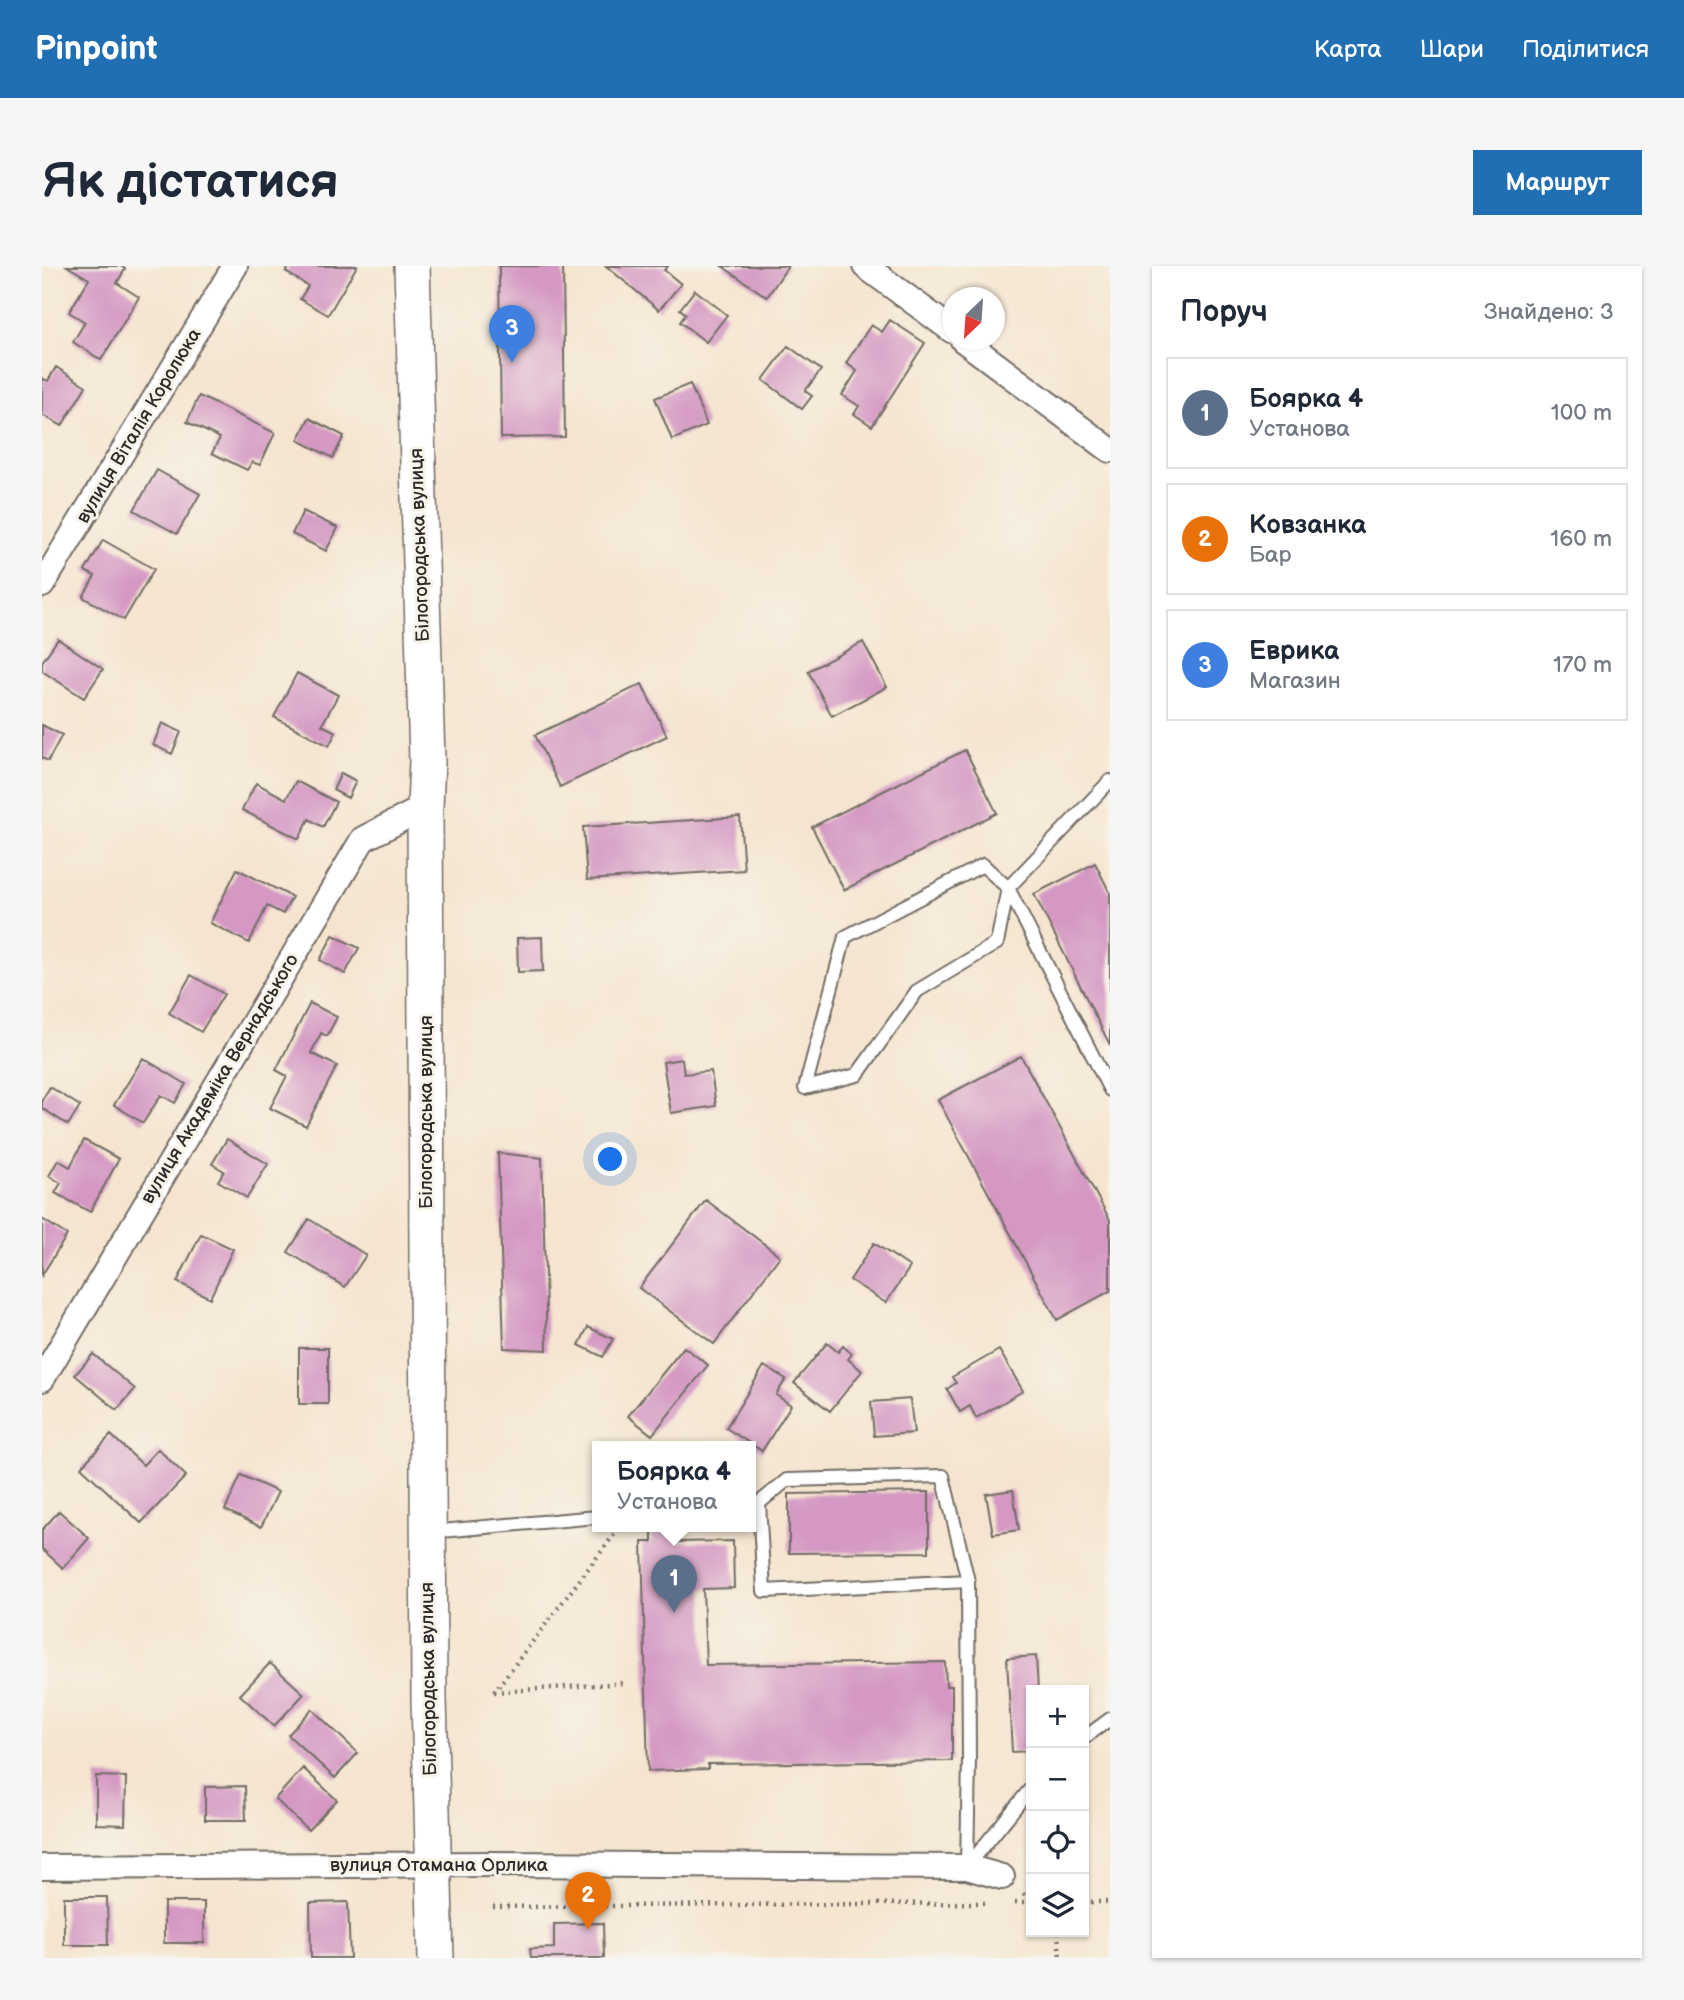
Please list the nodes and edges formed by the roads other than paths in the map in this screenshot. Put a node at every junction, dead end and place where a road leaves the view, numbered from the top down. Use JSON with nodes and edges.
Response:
{"nodes":[{"id":1,"x":235,"y":266,"type":"edge"},
{"id":2,"x":412,"y":266,"type":"edge"},
{"id":3,"x":865,"y":266,"type":"edge"},
{"id":4,"x":942,"y":323,"type":"edge"},
{"id":5,"x":976,"y":350,"type":"edge"},
{"id":6,"x":1110,"y":450,"type":"edge"},
{"id":7,"x":42,"y":585,"type":"edge"},
{"id":8,"x":1110,"y":781,"type":"edge"},
{"id":9,"x":425,"y":807,"type":"junction"},
{"id":10,"x":1008,"y":888,"type":"junction"},
{"id":11,"x":1110,"y":1090,"type":"edge"},
{"id":12,"x":42,"y":1379,"type":"edge"},
{"id":13,"x":756,"y":1502,"type":"edge"},
{"id":14,"x":756,"y":1513,"type":"edge"},
{"id":15,"x":592,"y":1517,"type":"edge"},
{"id":16,"x":427,"y":1533,"type":"junction"},
{"id":17,"x":968,"y":1581,"type":"junction"},
{"id":18,"x":1110,"y":1719,"type":"edge"},
{"id":19,"x":1089,"y":1734,"type":"edge"},
{"id":20,"x":1026,"y":1794,"type":"edge"},
{"id":21,"x":434,"y":1865,"type":"junction"},
{"id":22,"x":42,"y":1867,"type":"edge"},
{"id":23,"x":967,"y":1867,"type":"junction"},
{"id":24,"x":1002,"y":1877,"type":"dead end"},
{"id":25,"x":436,"y":1958,"type":"edge"}],
"edges":[{"from":1,"to":7,"type":"street","name":"вулиця Віталія Королюка"},
{"from":2,"to":9,"type":"street","name":"Білогородська вулиця"},
{"from":3,"to":4,"type":"street"},
{"from":5,"to":6,"type":"street"},
{"from":8,"to":10,"type":"lane"},
{"from":9,"to":12,"type":"street","name":"вулиця Академіка Вернадського"},
{"from":9,"to":16,"type":"street","name":"Білогородська вулиця"},
{"from":10,"to":10,"type":"lane"},
{"from":10,"to":11,"type":"lane"},
{"from":13,"to":17,"type":"lane"},
{"from":14,"to":17,"type":"lane"},
{"from":15,"to":16,"type":"lane"},
{"from":16,"to":21,"type":"street","name":"Білогородська вулиця"},
{"from":17,"to":23,"type":"lane"},
{"from":18,"to":19,"type":"lane"},
{"from":20,"to":23,"type":"lane"},
{"from":21,"to":22,"type":"street","name":"вулиця Отамана Орлика"},
{"from":21,"to":23,"type":"street","name":"вулиця Отамана Орлика"},
{"from":21,"to":25,"type":"street","name":"Білогородська вулиця"},
{"from":23,"to":24,"type":"street","name":"вулиця Отамана Орлика"}]}
